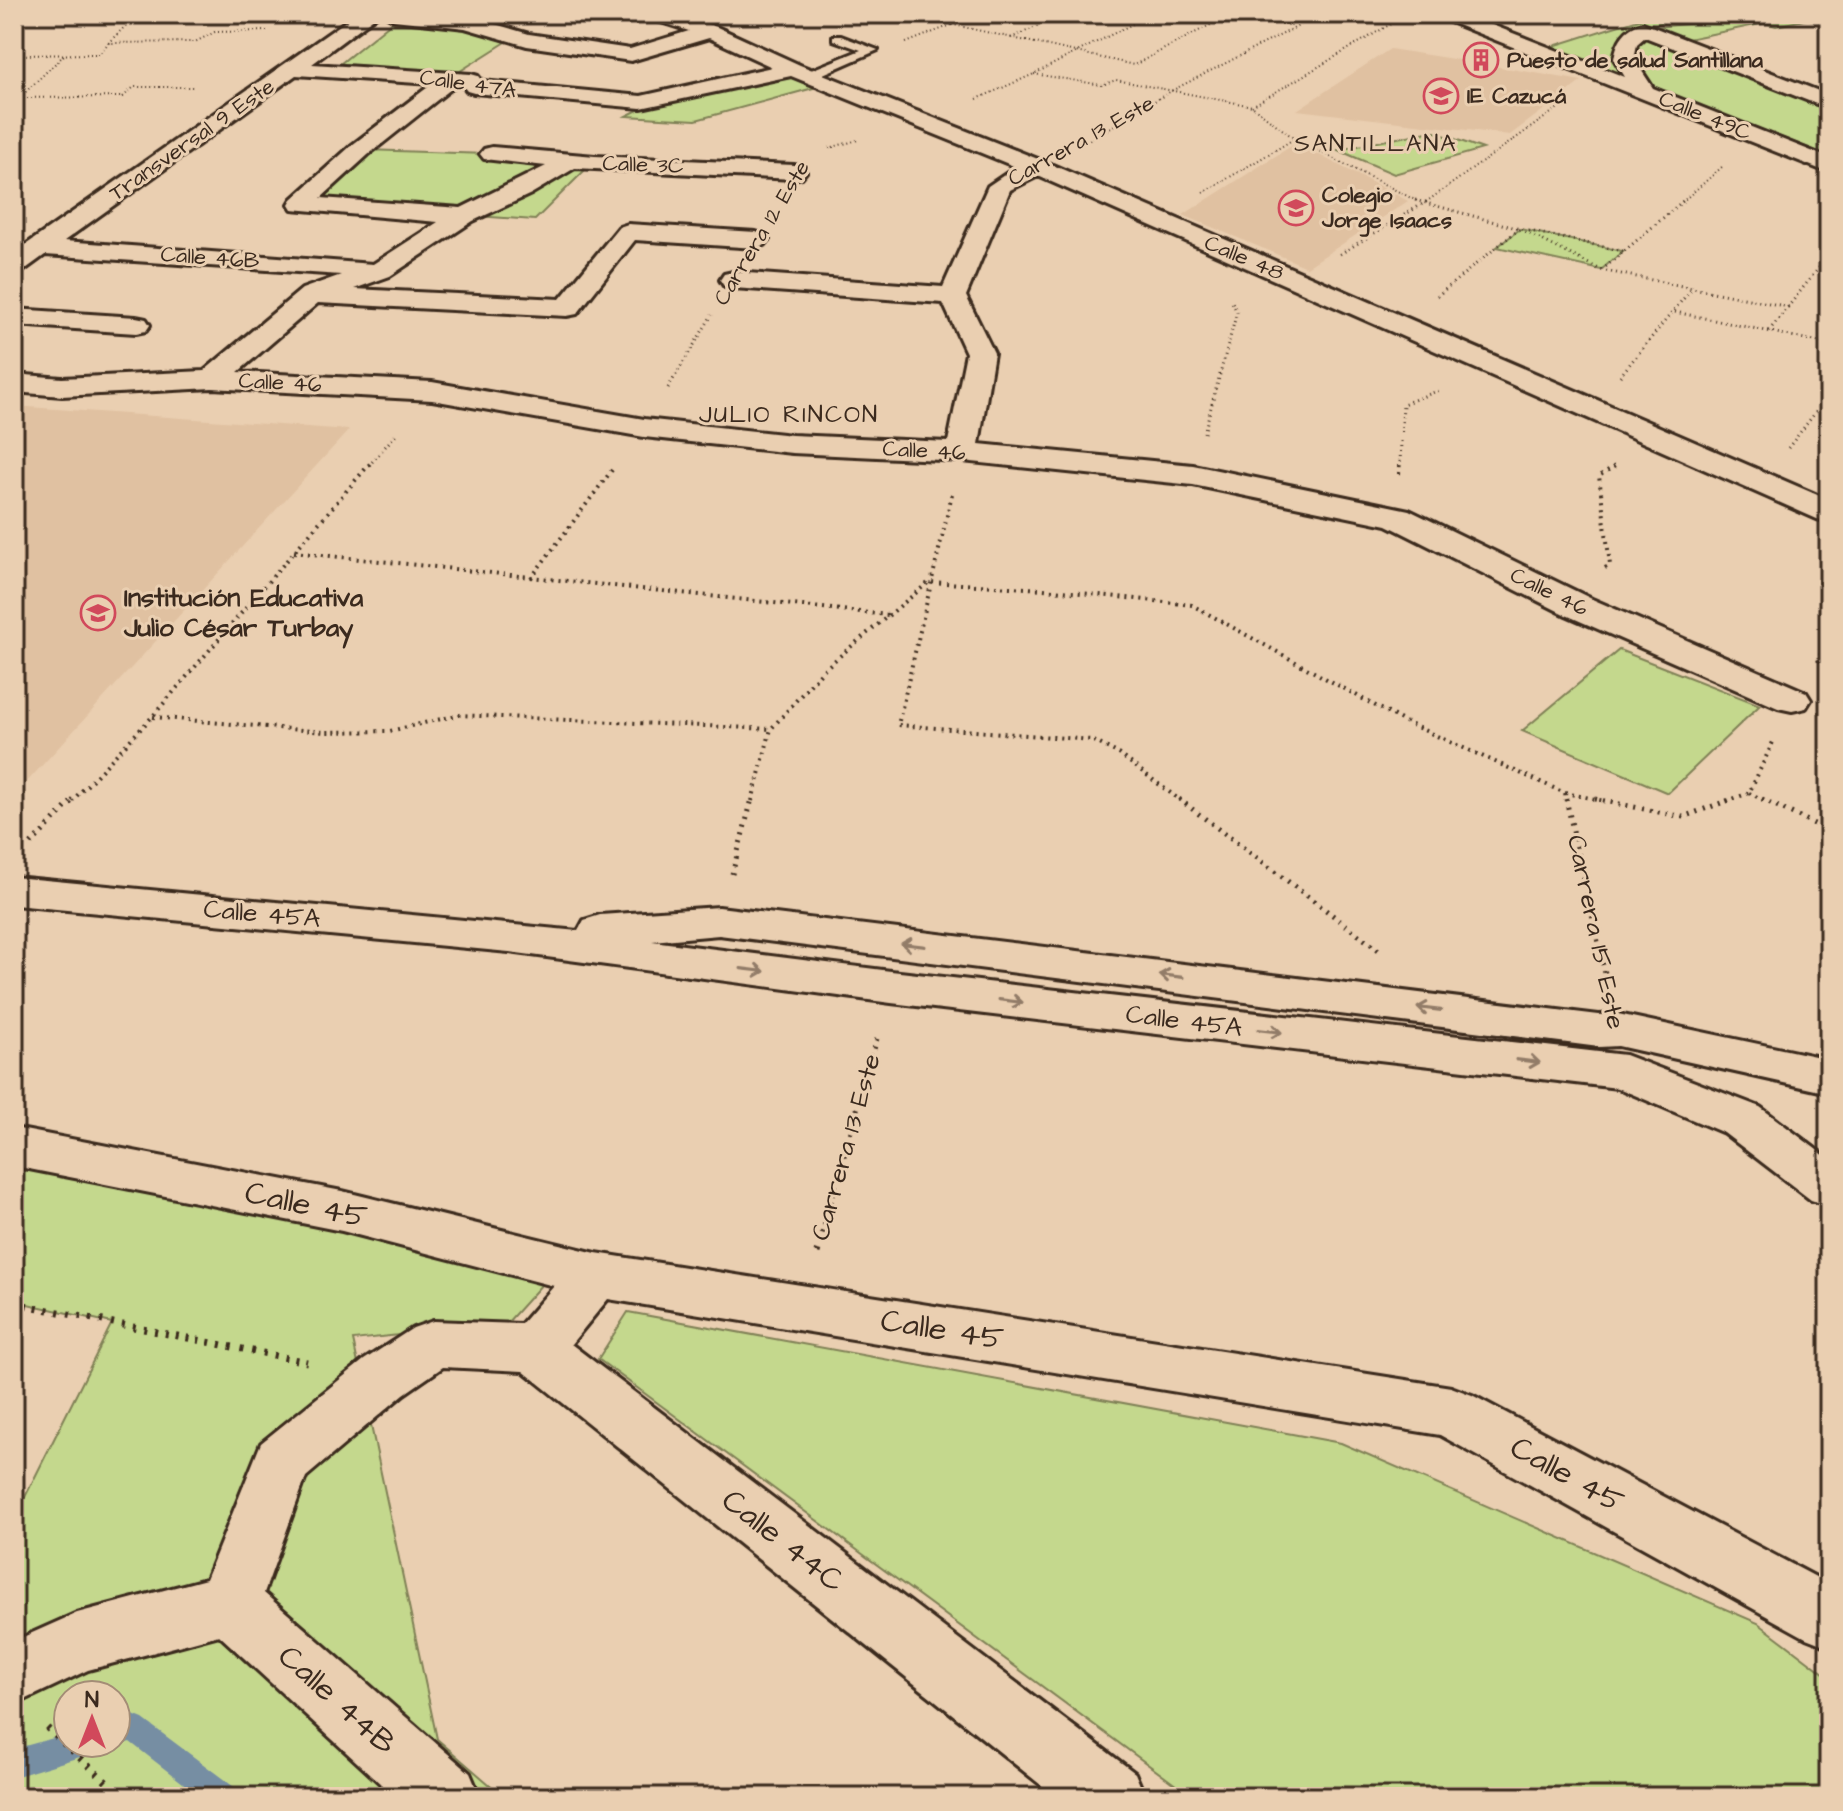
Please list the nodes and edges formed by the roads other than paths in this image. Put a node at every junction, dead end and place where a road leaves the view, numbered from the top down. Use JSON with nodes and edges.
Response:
{"nodes":[{"id":1,"x":369,"y":14,"type":"edge"},
{"id":2,"x":394,"y":14,"type":"edge"},
{"id":3,"x":1447,"y":14,"type":"edge"},
{"id":4,"x":685,"y":20,"type":"edge"},
{"id":5,"x":837,"y":38,"type":"dead end"},
{"id":6,"x":527,"y":40,"type":"junction"},
{"id":7,"x":294,"y":69,"type":"junction"},
{"id":8,"x":802,"y":72,"type":"junction"},
{"id":9,"x":461,"y":80,"type":"junction"},
{"id":10,"x":1644,"y":91,"type":"junction"},
{"id":11,"x":1829,"y":103,"type":"edge"},
{"id":12,"x":492,"y":154,"type":"dead end"},
{"id":13,"x":569,"y":162,"type":"junction"},
{"id":14,"x":1829,"y":166,"type":"edge"},
{"id":15,"x":732,"y":168,"type":"junction"},
{"id":16,"x":1040,"y":168,"type":"junction"},
{"id":17,"x":794,"y":172,"type":"road end"},
{"id":18,"x":464,"y":216,"type":"junction"},
{"id":19,"x":699,"y":235,"type":"junction"},
{"id":20,"x":756,"y":240,"type":"dead end"},
{"id":21,"x":39,"y":247,"type":"junction"},
{"id":22,"x":14,"y":265,"type":"edge"},
{"id":23,"x":381,"y":270,"type":"junction"},
{"id":24,"x":733,"y":280,"type":"road end"},
{"id":25,"x":312,"y":295,"type":"junction"},
{"id":26,"x":953,"y":296,"type":"junction"},
{"id":27,"x":14,"y":317,"type":"edge"},
{"id":28,"x":212,"y":379,"type":"junction"},
{"id":29,"x":14,"y":383,"type":"edge"},
{"id":30,"x":62,"y":387,"type":"junction"},
{"id":31,"x":962,"y":452,"type":"junction"},
{"id":32,"x":1829,"y":512,"type":"edge"},
{"id":33,"x":1792,"y":700,"type":"dead end"},
{"id":34,"x":19,"y":871,"type":"edge"},
{"id":35,"x":712,"y":942,"type":"junction"},
{"id":36,"x":1621,"y":1051,"type":"junction"},
{"id":37,"x":1829,"y":1076,"type":"edge"},
{"id":38,"x":14,"y":1147,"type":"edge"},
{"id":39,"x":1829,"y":1186,"type":"edge"},
{"id":40,"x":596,"y":1275,"type":"junction"},
{"id":41,"x":535,"y":1348,"type":"junction"},
{"id":42,"x":229,"y":1603,"type":"junction"},
{"id":43,"x":1829,"y":1617,"type":"edge"},
{"id":44,"x":14,"y":1674,"type":"edge"},
{"id":45,"x":446,"y":1797,"type":"edge"},
{"id":46,"x":1111,"y":1797,"type":"edge"}],
"edges":[{"from":1,"to":7,"type":"street","name":"Transversal 9 Este"},
{"from":2,"to":6,"type":"street"},
{"from":3,"to":10,"type":"street","name":"Calle 49C"},
{"from":4,"to":6,"type":"street"},
{"from":4,"to":8,"type":"street","name":"Calle 48"},
{"from":5,"to":8,"type":"lane"},
{"from":6,"to":9,"type":"street"},
{"from":7,"to":9,"type":"street","name":"Calle 47A"},
{"from":7,"to":21,"type":"street","name":"Transversal 9 Este"},
{"from":8,"to":9,"type":"street","name":"Calle 47A"},
{"from":8,"to":16,"type":"street","name":"Calle 48"},
{"from":9,"to":18,"type":"street"},
{"from":10,"to":11,"type":"street"},
{"from":10,"to":14,"type":"street","name":"Calle 49C"},
{"from":12,"to":13,"type":"street","name":"Calle 3C"},
{"from":13,"to":15,"type":"street","name":"Calle 3C"},
{"from":13,"to":18,"type":"street"},
{"from":15,"to":17,"type":"street","name":"Calle 3C"},
{"from":15,"to":19,"type":"street"},
{"from":16,"to":26,"type":"street","name":"Carrera 13 Este"},
{"from":16,"to":32,"type":"street","name":"Calle 48"},
{"from":18,"to":23,"type":"street"},
{"from":19,"to":20,"type":"street"},
{"from":19,"to":25,"type":"street"},
{"from":21,"to":22,"type":"street","name":"Transversal 9 Este"},
{"from":21,"to":23,"type":"street","name":"Calle 46B"},
{"from":23,"to":25,"type":"street"},
{"from":24,"to":26,"type":"street"},
{"from":25,"to":28,"type":"street"},
{"from":26,"to":31,"type":"street"},
{"from":27,"to":30,"type":"street"},
{"from":28,"to":30,"type":"street","name":"Calle 46"},
{"from":28,"to":31,"type":"street","name":"Calle 46"},
{"from":29,"to":30,"type":"street","name":"Calle 46"},
{"from":31,"to":33,"type":"street","name":"Calle 46"},
{"from":34,"to":35,"type":"street","name":"Calle 45A"},
{"from":35,"to":36,"type":"street","name":"Calle 45A","one_way":true},
{"from":36,"to":35,"type":"street","name":"Calle 45A","one_way":true},
{"from":36,"to":37,"type":"street","name":"Calle 45A"},
{"from":36,"to":39,"type":"street","name":"Calle 45A"},
{"from":38,"to":40,"type":"street","name":"Calle 45"},
{"from":40,"to":41,"type":"street"},
{"from":40,"to":43,"type":"street","name":"Calle 45"},
{"from":41,"to":42,"type":"street"},
{"from":41,"to":46,"type":"street","name":"Calle 44C"},
{"from":42,"to":44,"type":"street"},
{"from":42,"to":45,"type":"street","name":"Calle 44B"}]}
